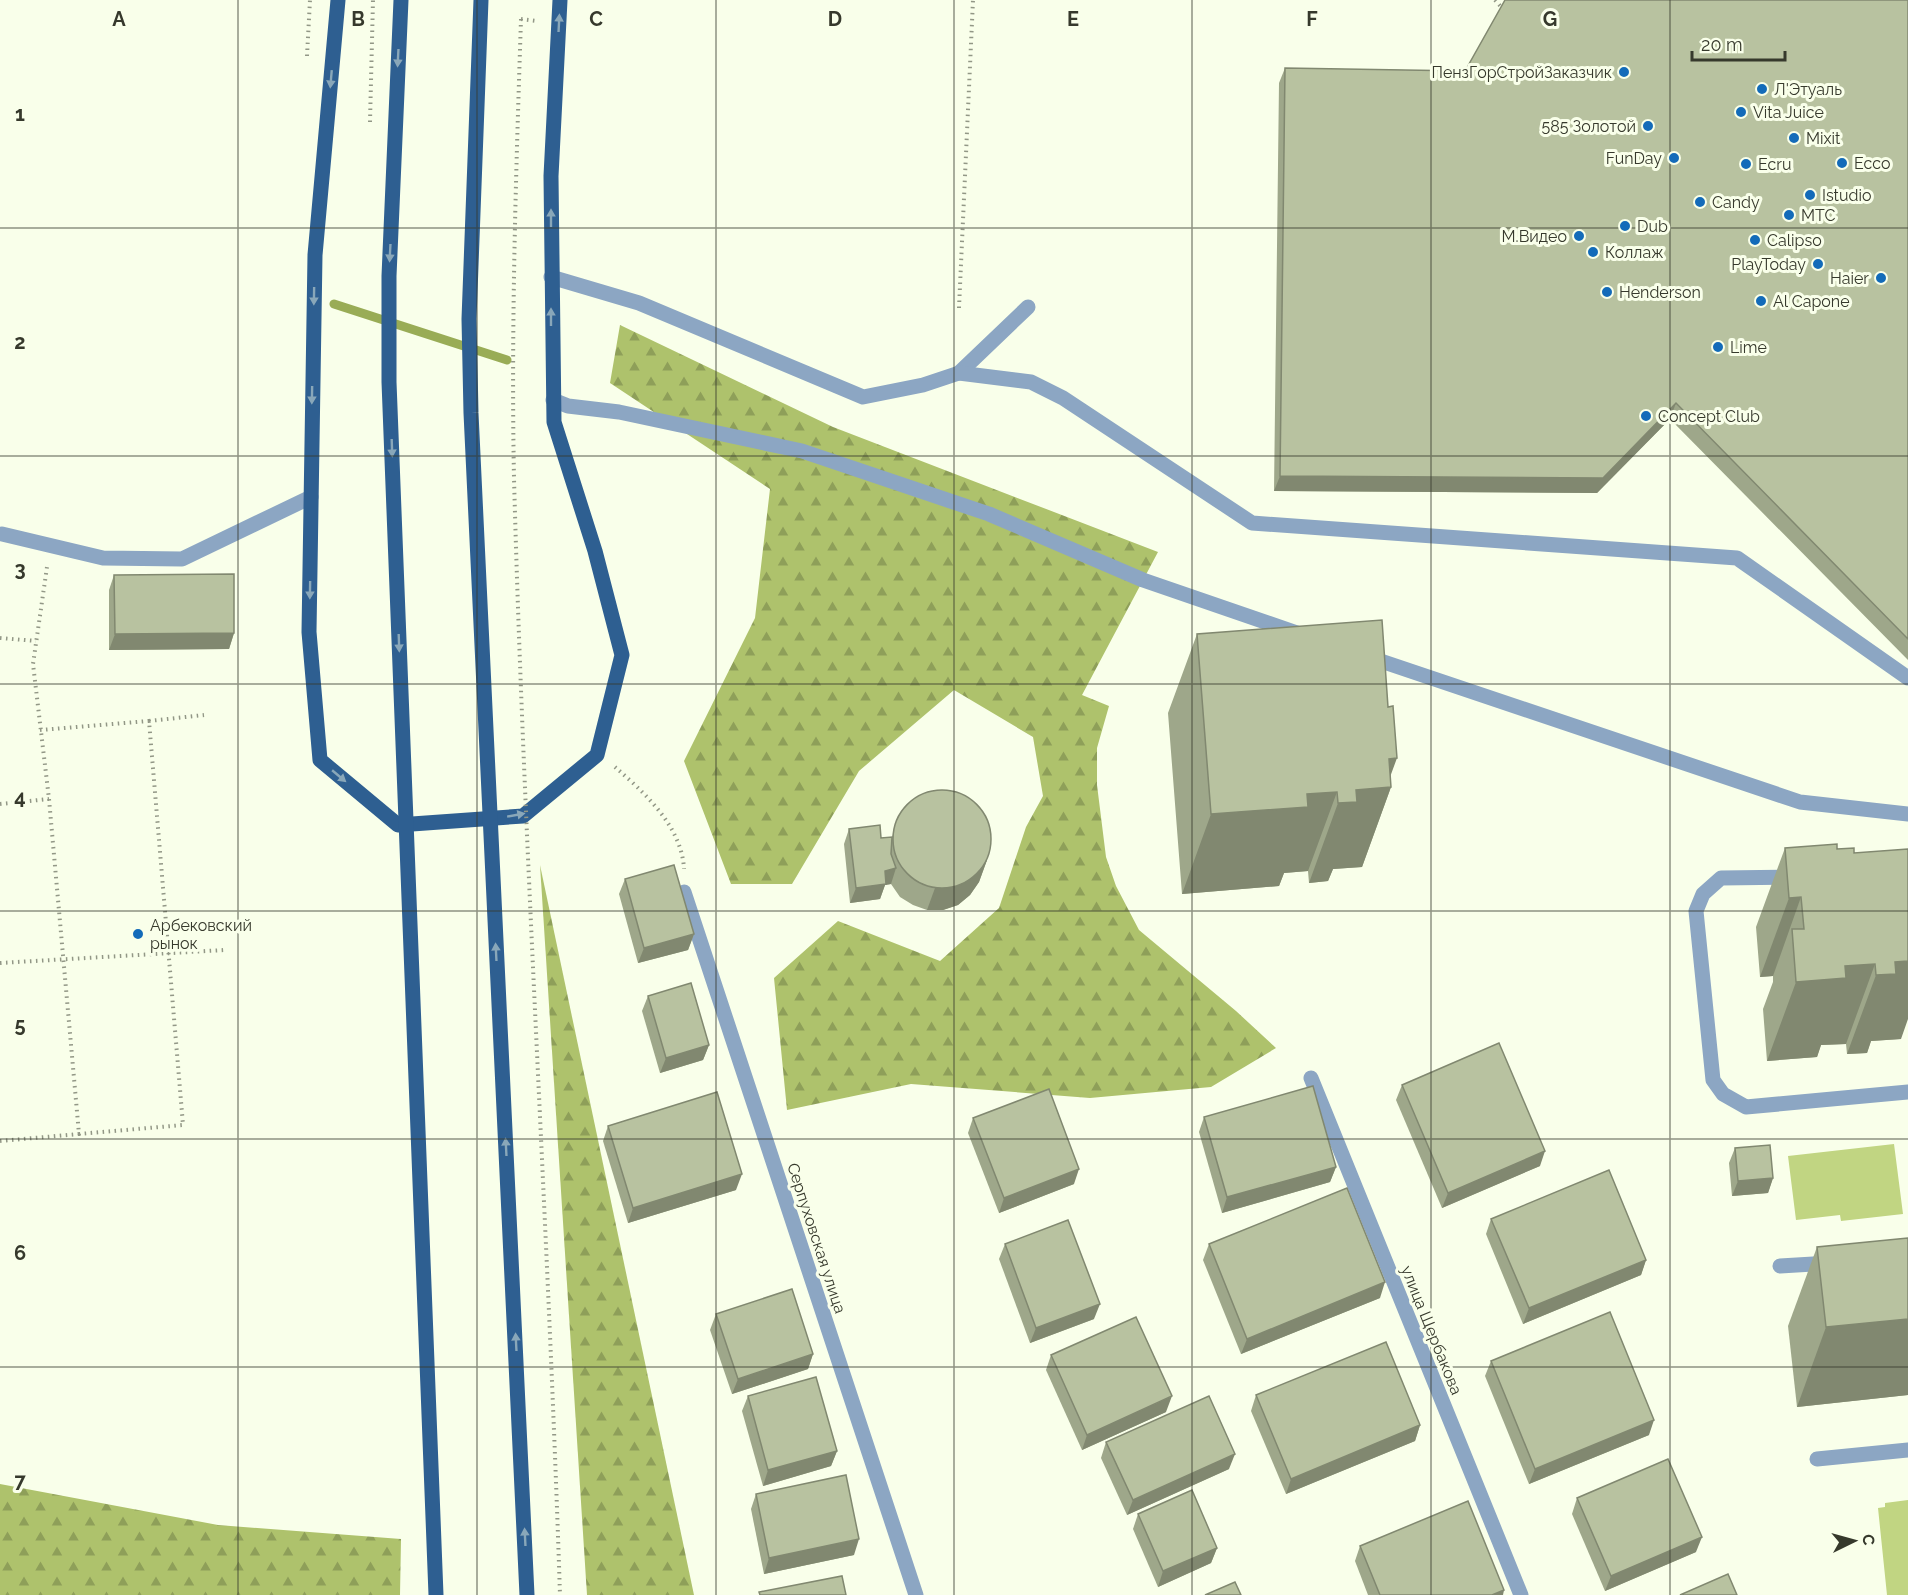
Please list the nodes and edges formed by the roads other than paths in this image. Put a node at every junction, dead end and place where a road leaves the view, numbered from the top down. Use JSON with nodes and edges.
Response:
{"nodes":[{"id":1,"x":338,"y":0,"type":"edge"},
{"id":2,"x":401,"y":0,"type":"edge"},
{"id":3,"x":481,"y":0,"type":"edge"},
{"id":4,"x":560,"y":0,"type":"edge"},
{"id":5,"x":551,"y":277,"type":"junction"},
{"id":6,"x":1028,"y":307,"type":"dead end"},
{"id":7,"x":959,"y":373,"type":"junction"},
{"id":8,"x":553,"y":400,"type":"junction"},
{"id":9,"x":311,"y":497,"type":"junction"},
{"id":10,"x":2,"y":534,"type":"dead end"},
{"id":11,"x":1313,"y":638,"type":"edge"},
{"id":12,"x":1347,"y":649,"type":"edge"},
{"id":13,"x":1908,"y":678,"type":"edge"},
{"id":14,"x":1908,"y":814,"type":"edge"},
{"id":15,"x":1815,"y":876,"type":"edge"},
{"id":16,"x":684,"y":892,"type":"edge"},
{"id":17,"x":1311,"y":1078,"type":"dead end"},
{"id":18,"x":1908,"y":1092,"type":"edge"},
{"id":19,"x":1850,"y":1262,"type":"edge"},
{"id":20,"x":1780,"y":1266,"type":"dead end"},
{"id":21,"x":1908,"y":1450,"type":"edge"},
{"id":22,"x":1817,"y":1459,"type":"dead end"},
{"id":23,"x":436,"y":1595,"type":"edge"},
{"id":24,"x":528,"y":1595,"type":"edge"},
{"id":25,"x":916,"y":1595,"type":"edge"},
{"id":26,"x":1521,"y":1595,"type":"edge"}],
"edges":[{"from":1,"to":9,"type":"main road","one_way":true},
{"from":2,"to":23,"type":"main road","one_way":true,"bridge":true},
{"from":24,"to":3,"type":"main road","one_way":true,"bridge":true},
{"from":5,"to":4,"type":"main road","one_way":true},
{"from":5,"to":7,"type":"street"},
{"from":8,"to":5,"type":"main road","one_way":true},
{"from":6,"to":7,"type":"street"},
{"from":7,"to":13,"type":"street"},
{"from":9,"to":8,"type":"main road","one_way":true},
{"from":8,"to":11,"type":"street"},
{"from":9,"to":10,"type":"street"},
{"from":12,"to":14,"type":"street"},
{"from":15,"to":18,"type":"street"},
{"from":16,"to":25,"type":"street","name":"Серпуховская улица"},
{"from":17,"to":26,"type":"street","name":"улица Щербакова"},
{"from":19,"to":20,"type":"street"},
{"from":21,"to":22,"type":"street"}]}
